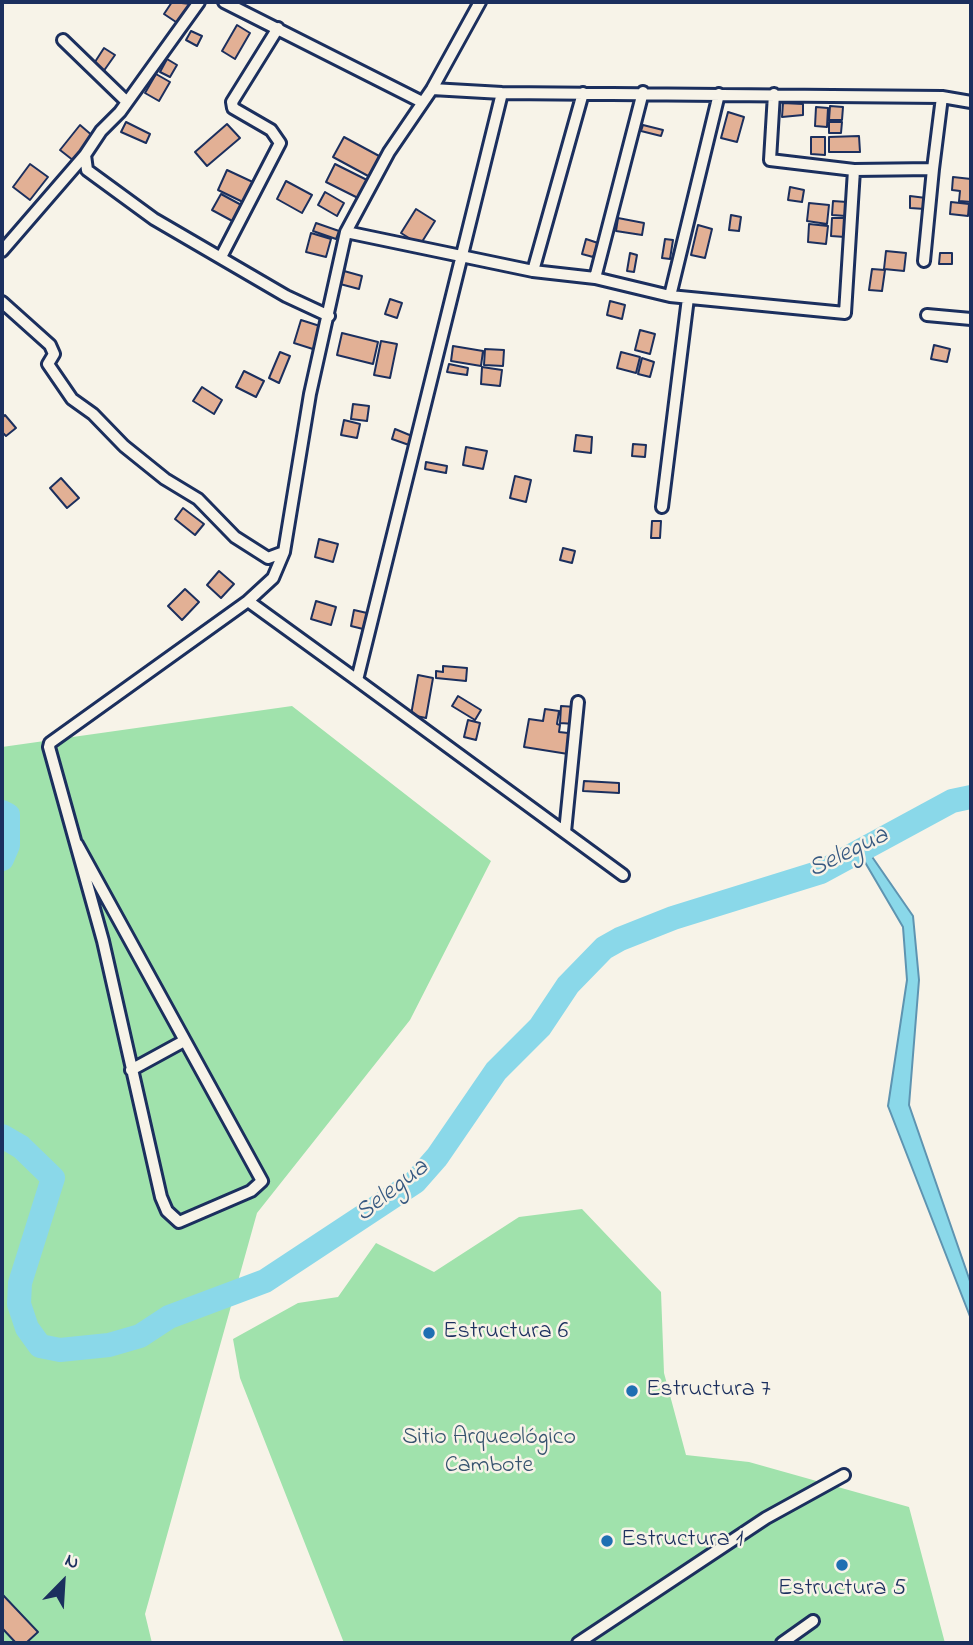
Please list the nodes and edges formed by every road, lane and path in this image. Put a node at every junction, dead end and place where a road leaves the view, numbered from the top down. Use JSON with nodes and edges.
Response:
{"nodes":[{"id":1,"x":199,"y":2,"type":"edge"},
{"id":2,"x":224,"y":2,"type":"edge"},
{"id":3,"x":480,"y":2,"type":"edge"},
{"id":4,"x":278,"y":28,"type":"junction"},
{"id":5,"x":63,"y":40,"type":"dead end"},
{"id":6,"x":432,"y":89,"type":"junction"},
{"id":7,"x":643,"y":92,"type":"junction"},
{"id":8,"x":502,"y":93,"type":"junction"},
{"id":9,"x":583,"y":93,"type":"junction"},
{"id":10,"x":719,"y":94,"type":"junction"},
{"id":11,"x":775,"y":94,"type":"junction"},
{"id":12,"x":942,"y":97,"type":"junction"},
{"id":13,"x":127,"y":102,"type":"junction"},
{"id":14,"x":422,"y":102,"type":"junction"},
{"id":15,"x":971,"y":102,"type":"edge"},
{"id":16,"x":85,"y":155,"type":"junction"},
{"id":17,"x":933,"y":169,"type":"junction"},
{"id":18,"x":854,"y":170,"type":"junction"},
{"id":19,"x":346,"y":232,"type":"junction"},
{"id":20,"x":2,"y":251,"type":"edge"},
{"id":21,"x":462,"y":254,"type":"junction"},
{"id":22,"x":221,"y":257,"type":"junction"},
{"id":23,"x":924,"y":261,"type":"dead end"},
{"id":24,"x":533,"y":271,"type":"junction"},
{"id":25,"x":595,"y":278,"type":"junction"},
{"id":26,"x":670,"y":296,"type":"junction"},
{"id":27,"x":688,"y":298,"type":"junction"},
{"id":28,"x":2,"y":302,"type":"edge"},
{"id":29,"x":927,"y":315,"type":"dead end"},
{"id":30,"x":329,"y":316,"type":"junction"},
{"id":31,"x":971,"y":319,"type":"edge"},
{"id":32,"x":662,"y":507,"type":"dead end"},
{"id":33,"x":284,"y":551,"type":"junction"},
{"id":34,"x":248,"y":601,"type":"junction"},
{"id":35,"x":357,"y":680,"type":"junction"},
{"id":36,"x":578,"y":702,"type":"dead end"},
{"id":37,"x":565,"y":832,"type":"junction"},
{"id":38,"x":77,"y":844,"type":"junction"},
{"id":39,"x":623,"y":875,"type":"dead end"},
{"id":40,"x":184,"y":1041,"type":"junction"},
{"id":41,"x":131,"y":1070,"type":"junction"},
{"id":42,"x":844,"y":1475,"type":"dead end"},
{"id":43,"x":813,"y":1621,"type":"dead end"},
{"id":44,"x":578,"y":1643,"type":"edge"},
{"id":45,"x":782,"y":1643,"type":"edge"}],
"edges":[{"from":1,"to":13,"type":"street"},
{"from":2,"to":4,"type":"street"},
{"from":3,"to":6,"type":"street"},
{"from":4,"to":14,"type":"street"},
{"from":4,"to":22,"type":"street"},
{"from":5,"to":13,"type":"street"},
{"from":6,"to":8,"type":"street"},
{"from":6,"to":14,"type":"street"},
{"from":7,"to":9,"type":"street"},
{"from":7,"to":10,"type":"street"},
{"from":7,"to":25,"type":"street"},
{"from":8,"to":9,"type":"street"},
{"from":8,"to":21,"type":"street"},
{"from":9,"to":24,"type":"street"},
{"from":10,"to":11,"type":"street"},
{"from":10,"to":26,"type":"street"},
{"from":11,"to":12,"type":"street"},
{"from":11,"to":18,"type":"street"},
{"from":12,"to":15,"type":"street"},
{"from":12,"to":17,"type":"street"},
{"from":13,"to":16,"type":"street"},
{"from":14,"to":19,"type":"street"},
{"from":16,"to":20,"type":"street"},
{"from":16,"to":22,"type":"street"},
{"from":17,"to":18,"type":"street"},
{"from":17,"to":23,"type":"street"},
{"from":18,"to":27,"type":"street"},
{"from":19,"to":21,"type":"street"},
{"from":19,"to":30,"type":"street"},
{"from":21,"to":24,"type":"street"},
{"from":21,"to":35,"type":"street"},
{"from":22,"to":30,"type":"street"},
{"from":24,"to":25,"type":"street"},
{"from":25,"to":26,"type":"street"},
{"from":26,"to":27,"type":"street"},
{"from":27,"to":32,"type":"street"},
{"from":28,"to":33,"type":"street"},
{"from":29,"to":31,"type":"street"},
{"from":30,"to":33,"type":"street"},
{"from":33,"to":34,"type":"street"},
{"from":34,"to":35,"type":"street"},
{"from":34,"to":38,"type":"street"},
{"from":35,"to":37,"type":"street"},
{"from":36,"to":37,"type":"street"},
{"from":37,"to":39,"type":"street"},
{"from":38,"to":40,"type":"street"},
{"from":38,"to":41,"type":"street"},
{"from":40,"to":41,"type":"street"},
{"from":40,"to":41,"type":"street"},
{"from":42,"to":44,"type":"street"},
{"from":43,"to":45,"type":"street"}]}
